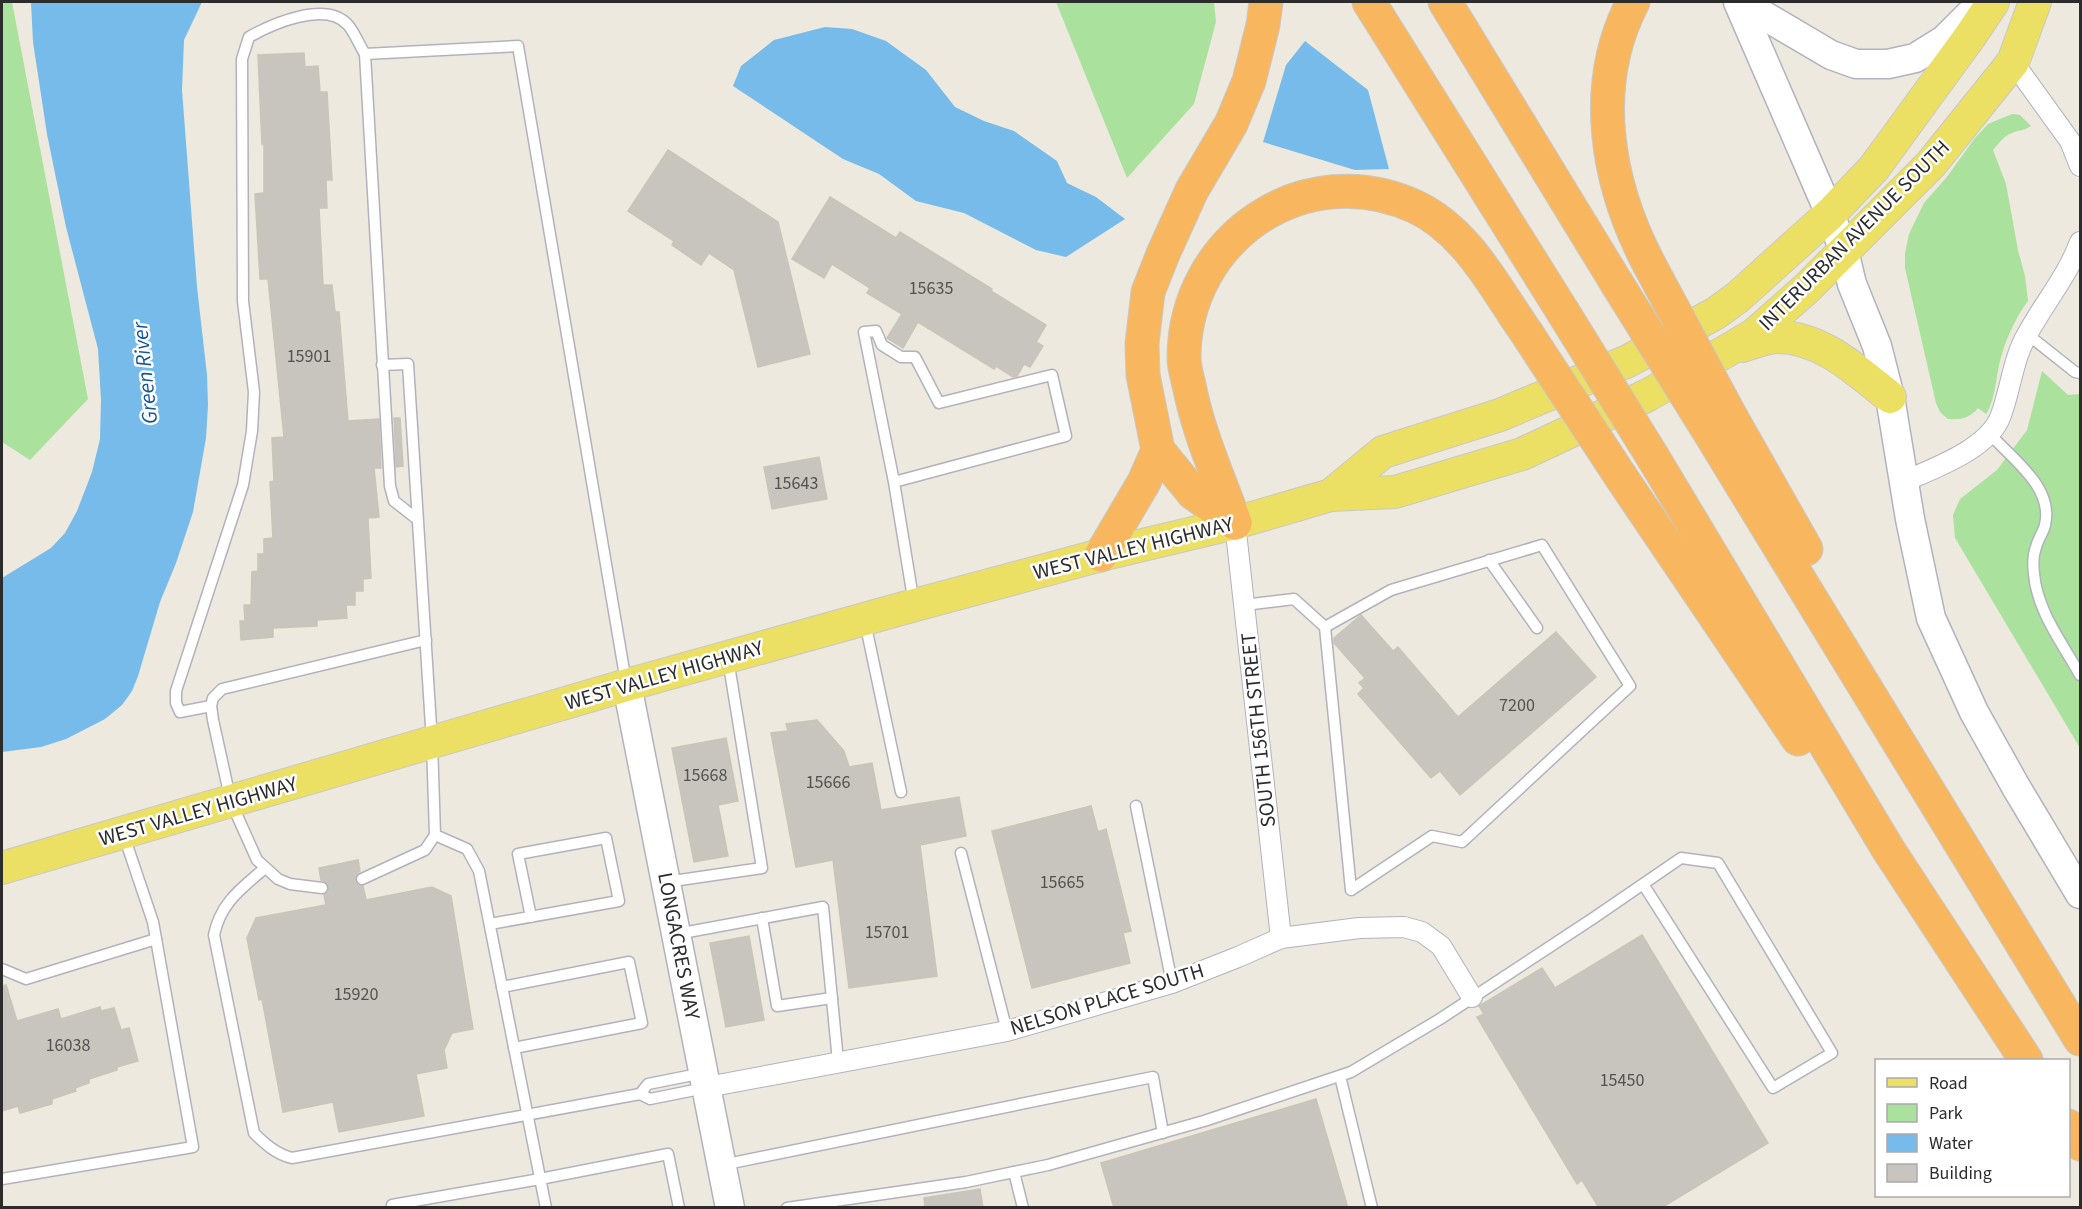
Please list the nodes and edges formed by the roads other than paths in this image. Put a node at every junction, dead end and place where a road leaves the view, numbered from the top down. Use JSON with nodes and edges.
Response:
{"nodes":[{"id":1,"x":1266,"y":2,"type":"edge"},
{"id":2,"x":1369,"y":2,"type":"edge"},
{"id":3,"x":1445,"y":2,"type":"edge"},
{"id":4,"x":1633,"y":2,"type":"edge"},
{"id":5,"x":1739,"y":2,"type":"edge"},
{"id":6,"x":1982,"y":2,"type":"edge"},
{"id":7,"x":1992,"y":2,"type":"edge"},
{"id":8,"x":2035,"y":2,"type":"edge"},
{"id":9,"x":364,"y":54,"type":"junction"},
{"id":10,"x":2013,"y":62,"type":"junction"},
{"id":11,"x":2080,"y":166,"type":"edge"},
{"id":12,"x":1830,"y":214,"type":"junction"},
{"id":13,"x":2080,"y":242,"type":"edge"},
{"id":14,"x":1844,"y":251,"type":"junction"},
{"id":15,"x":2027,"y":334,"type":"junction"},
{"id":16,"x":1730,"y":349,"type":"junction"},
{"id":17,"x":1628,"y":361,"type":"joint"},
{"id":18,"x":382,"y":365,"type":"junction"},
{"id":19,"x":2080,"y":373,"type":"edge"},
{"id":20,"x":1648,"y":395,"type":"joint"},
{"id":21,"x":1890,"y":397,"type":"junction"},
{"id":22,"x":1720,"y":423,"type":"junction"},
{"id":23,"x":1990,"y":434,"type":"junction"},
{"id":24,"x":1158,"y":450,"type":"junction"},
{"id":25,"x":1905,"y":481,"type":"junction"},
{"id":26,"x":894,"y":482,"type":"junction"},
{"id":27,"x":1331,"y":495,"type":"junction"},
{"id":28,"x":417,"y":519,"type":"junction"},
{"id":29,"x":1235,"y":523,"type":"junction"},
{"id":30,"x":1101,"y":555,"type":"junction"},
{"id":31,"x":1489,"y":560,"type":"junction"},
{"id":32,"x":915,"y":605,"type":"junction"},
{"id":33,"x":1244,"y":605,"type":"junction"},
{"id":34,"x":865,"y":619,"type":"junction"},
{"id":35,"x":1326,"y":627,"type":"junction"},
{"id":36,"x":1537,"y":628,"type":"dead end"},
{"id":37,"x":426,"y":640,"type":"junction"},
{"id":38,"x":728,"y":657,"type":"junction"},
{"id":39,"x":2080,"y":675,"type":"edge"},
{"id":40,"x":627,"y":685,"type":"junction"},
{"id":41,"x":211,"y":706,"type":"junction"},
{"id":42,"x":432,"y":742,"type":"junction"},
{"id":43,"x":901,"y":792,"type":"dead end"},
{"id":44,"x":231,"y":802,"type":"junction"},
{"id":45,"x":1136,"y":806,"type":"dead end"},
{"id":46,"x":123,"y":833,"type":"junction"},
{"id":47,"x":435,"y":835,"type":"junction"},
{"id":48,"x":1888,"y":849,"type":"junction"},
{"id":49,"x":961,"y":853,"type":"dead end"},
{"id":50,"x":2,"y":868,"type":"edge"},
{"id":51,"x":265,"y":868,"type":"junction"},
{"id":52,"x":362,"y":879,"type":"dead end"},
{"id":53,"x":666,"y":882,"type":"junction"},
{"id":54,"x":1643,"y":884,"type":"junction"},
{"id":55,"x":322,"y":888,"type":"dead end"},
{"id":56,"x":2080,"y":894,"type":"edge"},
{"id":57,"x":531,"y":917,"type":"junction"},
{"id":58,"x":762,"y":918,"type":"junction"},
{"id":59,"x":490,"y":924,"type":"junction"},
{"id":60,"x":676,"y":934,"type":"junction"},
{"id":61,"x":1281,"y":938,"type":"junction"},
{"id":62,"x":156,"y":939,"type":"junction"},
{"id":63,"x":2,"y":969,"type":"edge"},
{"id":64,"x":1172,"y":983,"type":"junction"},
{"id":65,"x":502,"y":987,"type":"junction"},
{"id":66,"x":1472,"y":997,"type":"junction"},
{"id":67,"x":832,"y":999,"type":"junction"},
{"id":68,"x":1007,"y":1030,"type":"junction"},
{"id":69,"x":2080,"y":1039,"type":"edge"},
{"id":70,"x":514,"y":1048,"type":"junction"},
{"id":71,"x":2025,"y":1059,"type":"edge"},
{"id":72,"x":838,"y":1061,"type":"junction"},
{"id":73,"x":1340,"y":1076,"type":"junction"},
{"id":74,"x":706,"y":1080,"type":"junction"},
{"id":75,"x":528,"y":1114,"type":"junction"},
{"id":76,"x":2070,"y":1129,"type":"edge"},
{"id":77,"x":1163,"y":1133,"type":"junction"},
{"id":78,"x":2080,"y":1144,"type":"edge"},
{"id":79,"x":722,"y":1165,"type":"junction"},
{"id":80,"x":1014,"y":1172,"type":"junction"},
{"id":81,"x":2,"y":1179,"type":"edge"},
{"id":82,"x":540,"y":1179,"type":"junction"},
{"id":83,"x":393,"y":1208,"type":"edge"},
{"id":84,"x":546,"y":1208,"type":"edge"},
{"id":85,"x":679,"y":1208,"type":"edge"},
{"id":86,"x":730,"y":1208,"type":"edge"},
{"id":87,"x":787,"y":1208,"type":"edge"},
{"id":88,"x":1023,"y":1208,"type":"edge"},
{"id":89,"x":1372,"y":1208,"type":"edge"}],
"edges":[{"from":1,"to":24,"type":"highway"},
{"from":2,"to":48,"type":"highway","bridge":true},
{"from":3,"to":22,"type":"highway","bridge":true},
{"from":4,"to":22,"type":"highway","bridge":true},
{"from":5,"to":6,"type":"main road"},
{"from":5,"to":12,"type":"main road"},
{"from":7,"to":12,"type":"main road","name":"INTERURBAN AVENUE SOUTH"},
{"from":8,"to":10,"type":"main road","name":"INTERURBAN AVENUE SOUTH"},
{"from":9,"to":18,"type":"lane"},
{"from":9,"to":40,"type":"lane"},
{"from":9,"to":41,"type":"lane"},
{"from":10,"to":11,"type":"street"},
{"from":10,"to":14,"type":"main road","name":"INTERURBAN AVENUE SOUTH"},
{"from":12,"to":14,"type":"main road"},
{"from":12,"to":17,"type":"main road","name":"INTERURBAN AVENUE SOUTH"},
{"from":13,"to":15,"type":"street"},
{"from":14,"to":16,"type":"main road","name":"INTERURBAN AVENUE SOUTH"},
{"from":14,"to":21,"type":"main road"},
{"from":15,"to":19,"type":"lane"},
{"from":15,"to":23,"type":"street"},
{"from":16,"to":20,"type":"main road","name":"INTERURBAN AVENUE SOUTH"},
{"from":16,"to":21,"type":"main road"},
{"from":17,"to":27,"type":"main road","name":"WEST VALLEY HIGHWAY"},
{"from":18,"to":28,"type":"lane"},
{"from":18,"to":28,"type":"lane"},
{"from":20,"to":27,"type":"main road","name":"WEST VALLEY HIGHWAY"},
{"from":21,"to":25,"type":"main road"},
{"from":22,"to":69,"type":"highway"},
{"from":23,"to":25,"type":"street"},
{"from":23,"to":39,"type":"lane"},
{"from":24,"to":29,"type":"highway"},
{"from":24,"to":30,"type":"highway"},
{"from":25,"to":56,"type":"main road"},
{"from":26,"to":26,"type":"lane"},
{"from":26,"to":32,"type":"lane"},
{"from":27,"to":29,"type":"main road","name":"WEST VALLEY HIGHWAY"},
{"from":28,"to":37,"type":"lane"},
{"from":29,"to":30,"type":"main road","name":"WEST VALLEY HIGHWAY"},
{"from":29,"to":33,"type":"street","name":"SOUTH 156TH STREET"},
{"from":29,"to":48,"type":"highway","bridge":true},
{"from":30,"to":32,"type":"main road","name":"WEST VALLEY HIGHWAY"},
{"from":31,"to":35,"type":"lane"},
{"from":31,"to":35,"type":"lane"},
{"from":31,"to":36,"type":"lane"},
{"from":32,"to":34,"type":"main road","name":"WEST VALLEY HIGHWAY"},
{"from":33,"to":35,"type":"lane"},
{"from":33,"to":61,"type":"street","name":"SOUTH 156TH STREET"},
{"from":34,"to":38,"type":"main road","name":"WEST VALLEY HIGHWAY"},
{"from":34,"to":43,"type":"lane"},
{"from":37,"to":41,"type":"lane"},
{"from":37,"to":42,"type":"lane"},
{"from":38,"to":40,"type":"main road","name":"WEST VALLEY HIGHWAY"},
{"from":38,"to":53,"type":"lane"},
{"from":40,"to":42,"type":"main road","name":"WEST VALLEY HIGHWAY"},
{"from":40,"to":53,"type":"main road","name":"LONGACRES WAY"},
{"from":41,"to":44,"type":"lane"},
{"from":42,"to":44,"type":"main road","name":"WEST VALLEY HIGHWAY"},
{"from":42,"to":47,"type":"lane"},
{"from":44,"to":46,"type":"main road","name":"WEST VALLEY HIGHWAY"},
{"from":44,"to":51,"type":"lane"},
{"from":45,"to":64,"type":"lane"},
{"from":46,"to":50,"type":"main road","name":"WEST VALLEY HIGHWAY"},
{"from":46,"to":62,"type":"lane"},
{"from":47,"to":52,"type":"lane"},
{"from":47,"to":59,"type":"lane"},
{"from":48,"to":71,"type":"highway"},
{"from":49,"to":68,"type":"lane"},
{"from":51,"to":55,"type":"lane"},
{"from":51,"to":75,"type":"lane"},
{"from":53,"to":60,"type":"main road","name":"LONGACRES WAY"},
{"from":54,"to":54,"type":"lane"},
{"from":54,"to":66,"type":"lane"},
{"from":57,"to":57,"type":"lane"},
{"from":57,"to":59,"type":"lane"},
{"from":58,"to":60,"type":"lane"},
{"from":58,"to":67,"type":"lane"},
{"from":58,"to":67,"type":"lane"},
{"from":59,"to":65,"type":"lane"},
{"from":60,"to":74,"type":"main road","name":"LONGACRES WAY"},
{"from":61,"to":64,"type":"street","name":"NELSON PLACE SOUTH"},
{"from":61,"to":66,"type":"street","name":"NELSON PLACE SOUTH"},
{"from":62,"to":63,"type":"lane"},
{"from":62,"to":81,"type":"lane"},
{"from":64,"to":68,"type":"street","name":"NELSON PLACE SOUTH"},
{"from":65,"to":70,"type":"lane"},
{"from":65,"to":70,"type":"lane"},
{"from":66,"to":73,"type":"lane"},
{"from":67,"to":72,"type":"lane"},
{"from":68,"to":72,"type":"street","name":"NELSON PLACE SOUTH"},
{"from":70,"to":75,"type":"lane"},
{"from":72,"to":74,"type":"street","name":"NELSON PLACE SOUTH"},
{"from":73,"to":77,"type":"lane"},
{"from":73,"to":89,"type":"lane"},
{"from":74,"to":75,"type":"lane"},
{"from":74,"to":79,"type":"main road","name":"LONGACRES WAY"},
{"from":75,"to":82,"type":"lane"},
{"from":76,"to":78,"type":"highway"},
{"from":77,"to":79,"type":"lane"},
{"from":77,"to":80,"type":"lane"},
{"from":79,"to":86,"type":"main road","name":"LONGACRES WAY"},
{"from":80,"to":87,"type":"lane"},
{"from":80,"to":88,"type":"lane"},
{"from":82,"to":83,"type":"lane"},
{"from":82,"to":84,"type":"lane"},
{"from":82,"to":85,"type":"lane"}]}
